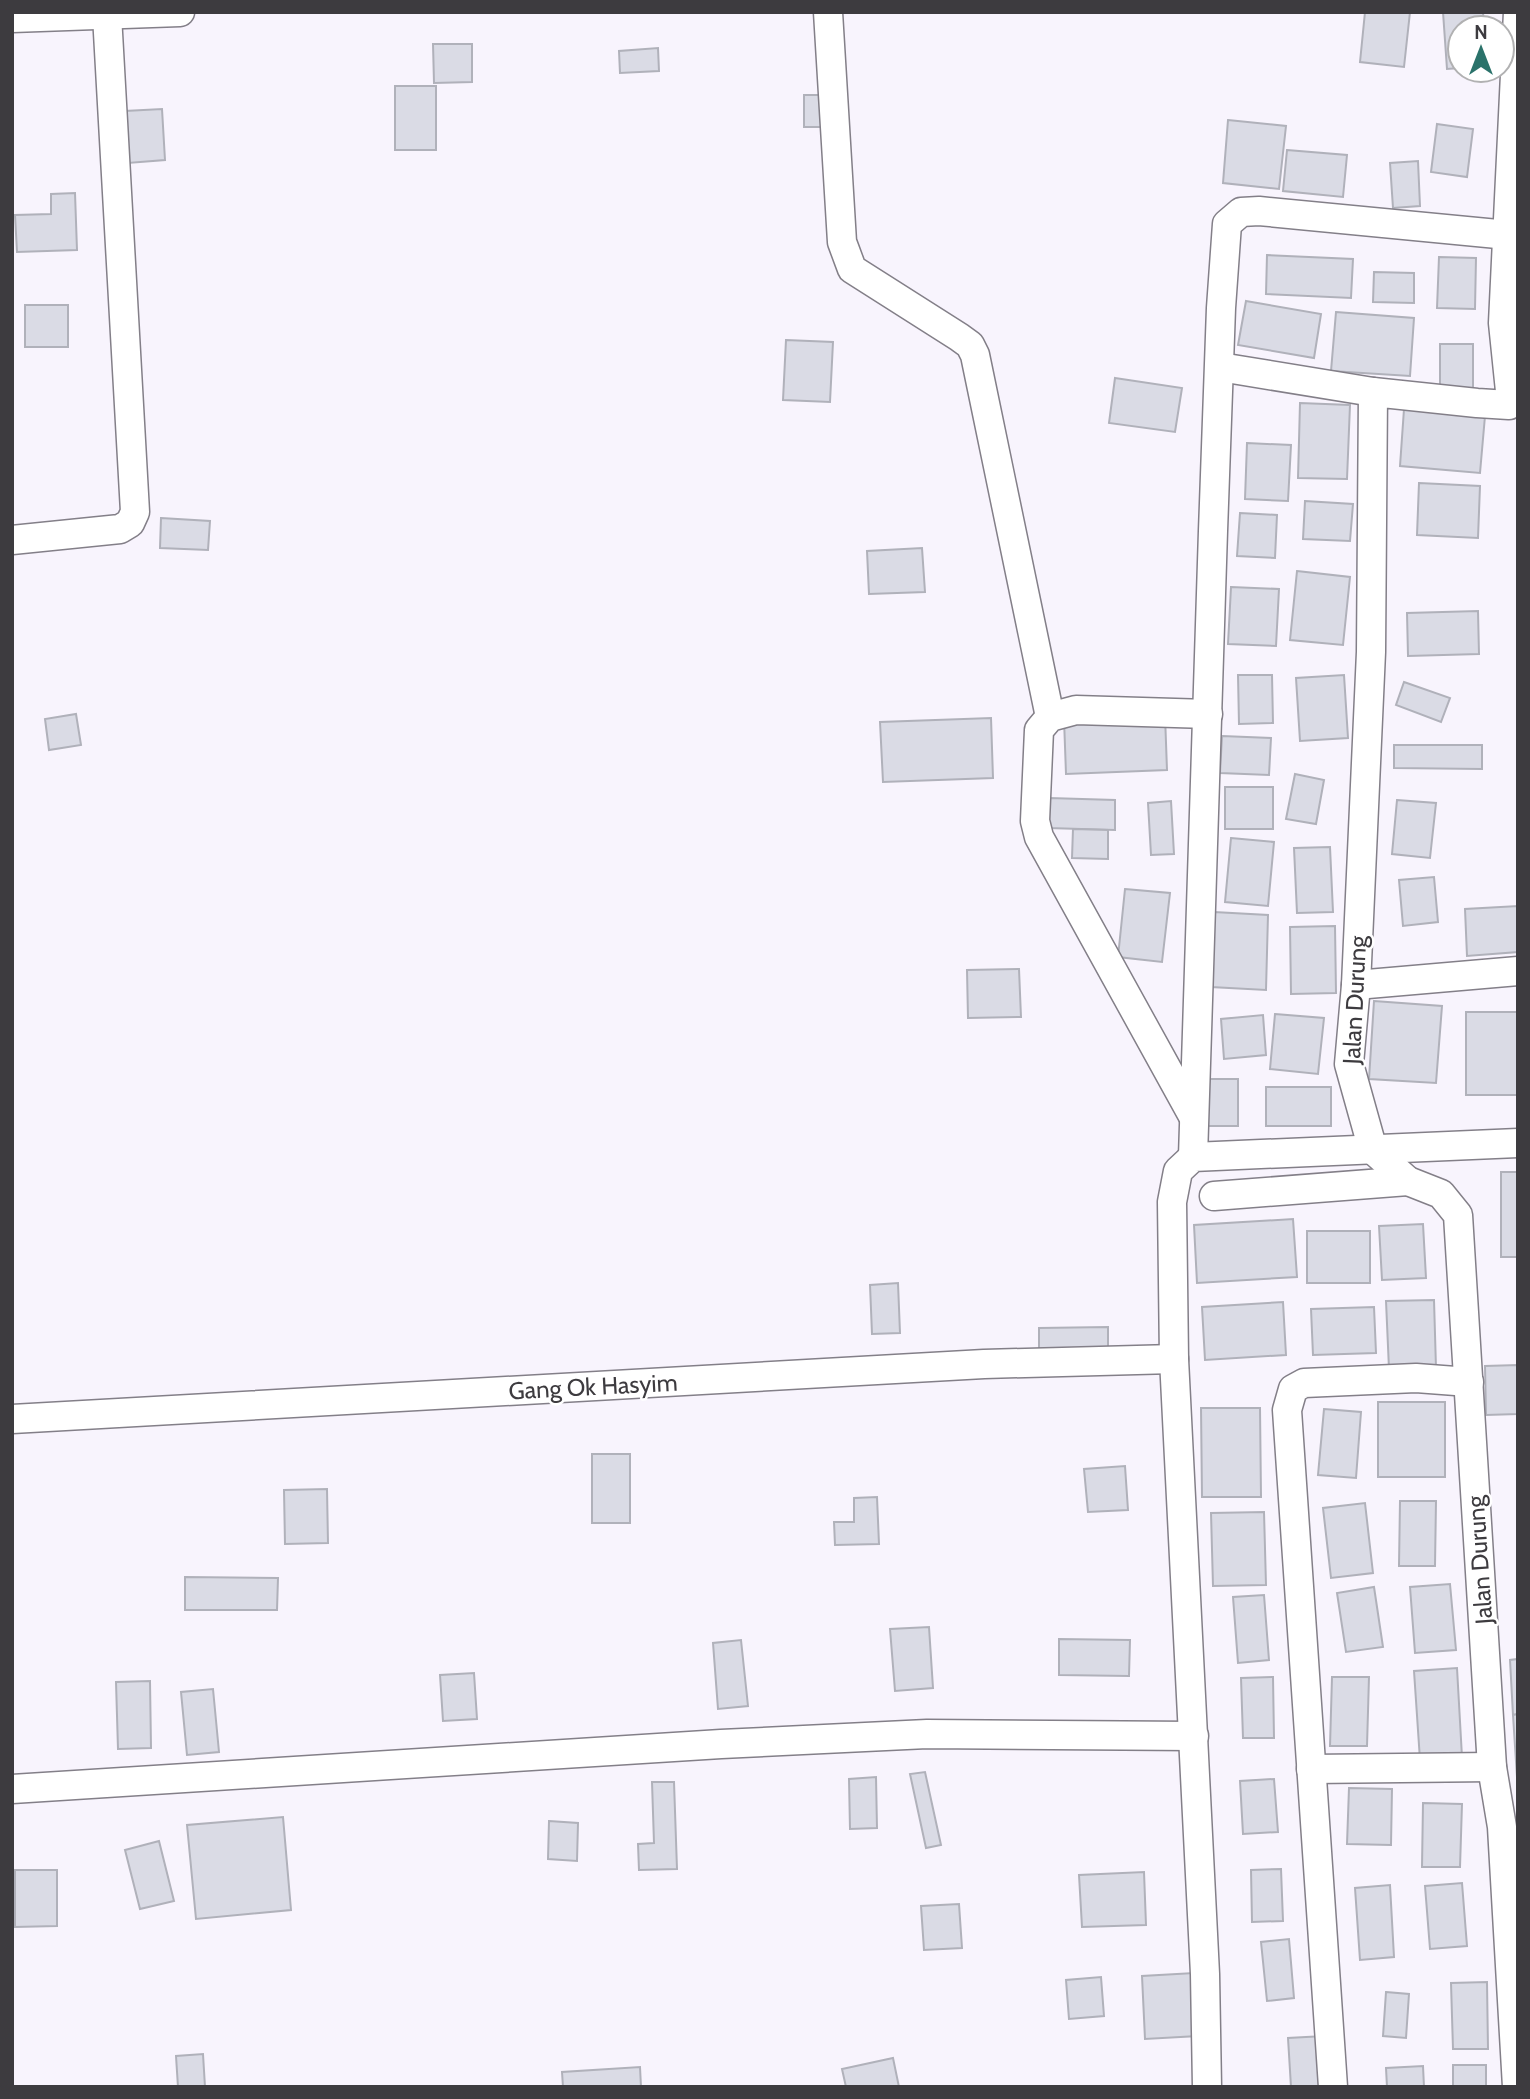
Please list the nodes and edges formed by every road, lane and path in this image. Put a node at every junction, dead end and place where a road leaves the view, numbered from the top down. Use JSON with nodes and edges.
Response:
{"nodes":[{"id":1,"x":180,"y":12,"type":"edge"},
{"id":2,"x":828,"y":12,"type":"edge"},
{"id":3,"x":1518,"y":12,"type":"edge"},
{"id":4,"x":107,"y":15,"type":"junction"},
{"id":5,"x":12,"y":18,"type":"edge"},
{"id":6,"x":1507,"y":235,"type":"junction"},
{"id":7,"x":1220,"y":366,"type":"junction"},
{"id":8,"x":1373,"y":392,"type":"junction"},
{"id":9,"x":12,"y":540,"type":"edge"},
{"id":10,"x":1208,"y":713,"type":"junction"},
{"id":11,"x":1050,"y":717,"type":"junction"},
{"id":12,"x":1518,"y":971,"type":"edge"},
{"id":13,"x":1356,"y":985,"type":"junction"},
{"id":14,"x":1194,"y":1118,"type":"junction"},
{"id":15,"x":1518,"y":1143,"type":"edge"},
{"id":16,"x":1373,"y":1150,"type":"junction"},
{"id":17,"x":1193,"y":1157,"type":"junction"},
{"id":18,"x":1408,"y":1181,"type":"junction"},
{"id":19,"x":1214,"y":1196,"type":"dead end"},
{"id":20,"x":1174,"y":1359,"type":"junction"},
{"id":21,"x":1469,"y":1382,"type":"junction"},
{"id":22,"x":12,"y":1419,"type":"edge"},
{"id":23,"x":1194,"y":1736,"type":"junction"},
{"id":24,"x":1492,"y":1767,"type":"junction"},
{"id":25,"x":1311,"y":1769,"type":"junction"},
{"id":26,"x":12,"y":1788,"type":"edge"},
{"id":27,"x":1516,"y":2047,"type":"edge"},
{"id":28,"x":1207,"y":2087,"type":"edge"},
{"id":29,"x":1333,"y":2087,"type":"edge"},
{"id":30,"x":1517,"y":2087,"type":"edge"}],
"edges":[{"from":1,"to":4,"type":"street"},
{"from":2,"to":11,"type":"street"},
{"from":3,"to":6,"type":"street"},
{"from":4,"to":5,"type":"street"},
{"from":4,"to":9,"type":"street"},
{"from":6,"to":7,"type":"street"},
{"from":6,"to":8,"type":"street"},
{"from":7,"to":8,"type":"street"},
{"from":7,"to":10,"type":"street"},
{"from":8,"to":13,"type":"street","name":"Jalan Durung"},
{"from":10,"to":11,"type":"street"},
{"from":10,"to":14,"type":"street"},
{"from":11,"to":14,"type":"street"},
{"from":12,"to":13,"type":"street"},
{"from":13,"to":16,"type":"street","name":"Jalan Durung"},
{"from":14,"to":17,"type":"street"},
{"from":15,"to":16,"type":"street"},
{"from":16,"to":17,"type":"street"},
{"from":16,"to":18,"type":"street","name":"Jalan Durung"},
{"from":17,"to":20,"type":"street"},
{"from":18,"to":19,"type":"street"},
{"from":18,"to":21,"type":"street","name":"Jalan Durung"},
{"from":20,"to":22,"type":"street","name":"Gang Ok Hasyim"},
{"from":20,"to":23,"type":"street"},
{"from":21,"to":24,"type":"street","name":"Jalan Durung"},
{"from":21,"to":25,"type":"street"},
{"from":23,"to":26,"type":"street"},
{"from":23,"to":28,"type":"street"},
{"from":24,"to":25,"type":"street"},
{"from":24,"to":27,"type":"street","name":"Jalan Durung"},
{"from":25,"to":29,"type":"street"},
{"from":27,"to":30,"type":"street","name":"Jalan Durung"}]}
